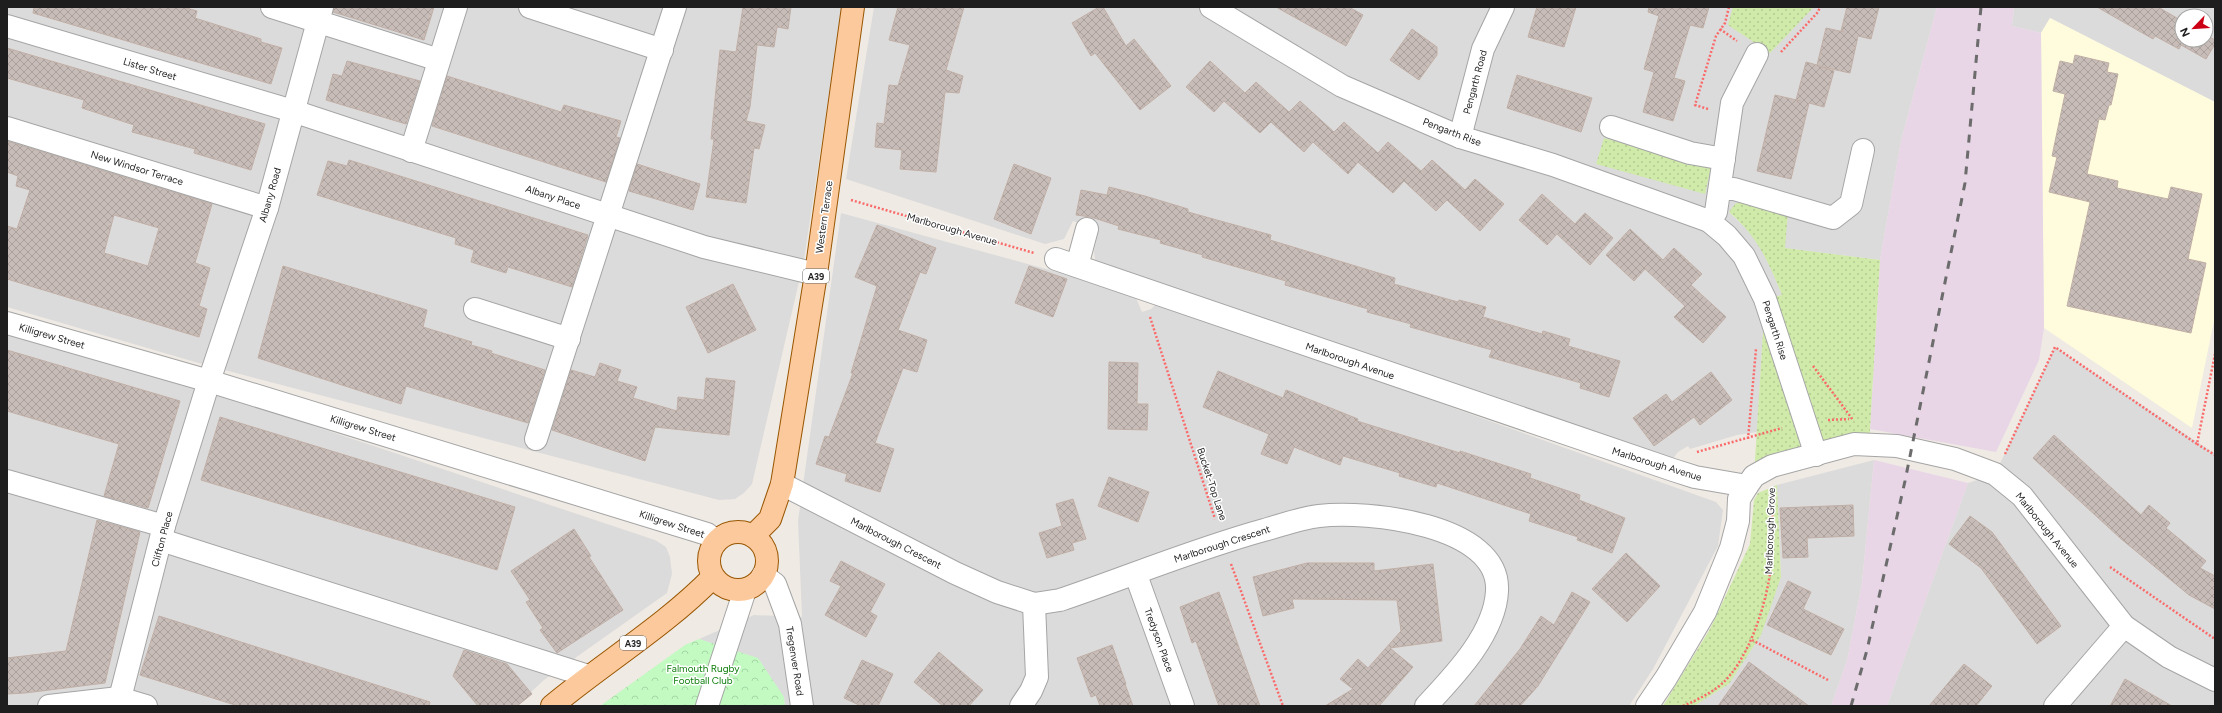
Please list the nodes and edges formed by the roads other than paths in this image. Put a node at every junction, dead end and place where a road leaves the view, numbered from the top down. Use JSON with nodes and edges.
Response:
{"nodes":[{"id":1,"x":272,"y":7,"type":"edge"},
{"id":2,"x":456,"y":7,"type":"edge"},
{"id":3,"x":530,"y":7,"type":"edge"},
{"id":4,"x":675,"y":7,"type":"edge"},
{"id":5,"x":853,"y":7,"type":"edge"},
{"id":6,"x":1211,"y":7,"type":"edge"},
{"id":7,"x":1503,"y":7,"type":"edge"},
{"id":8,"x":320,"y":14,"type":"edge"},
{"id":9,"x":7,"y":26,"type":"edge"},
{"id":10,"x":662,"y":50,"type":"junction"},
{"id":11,"x":1757,"y":54,"type":"road end"},
{"id":12,"x":439,"y":60,"type":"junction"},
{"id":13,"x":293,"y":111,"type":"junction"},
{"id":14,"x":1611,"y":127,"type":"dead end"},
{"id":15,"x":7,"y":128,"type":"edge"},
{"id":16,"x":1460,"y":137,"type":"junction"},
{"id":17,"x":1863,"y":150,"type":"dead end"},
{"id":18,"x":411,"y":151,"type":"junction"},
{"id":19,"x":1724,"y":159,"type":"junction"},
{"id":20,"x":1720,"y":189,"type":"junction"},
{"id":21,"x":267,"y":208,"type":"junction"},
{"id":22,"x":609,"y":216,"type":"junction"},
{"id":23,"x":1709,"y":221,"type":"junction"},
{"id":24,"x":1087,"y":229,"type":"dead end"},
{"id":25,"x":1056,"y":259,"type":"road end"},
{"id":26,"x":1076,"y":266,"type":"junction"},
{"id":27,"x":816,"y":274,"type":"junction"},
{"id":28,"x":475,"y":310,"type":"dead end"},
{"id":29,"x":7,"y":323,"type":"edge"},
{"id":30,"x":569,"y":339,"type":"junction"},
{"id":31,"x":209,"y":381,"type":"junction"},
{"id":32,"x":536,"y":439,"type":"dead end"},
{"id":33,"x":1816,"y":455,"type":"junction"},
{"id":34,"x":7,"y":481,"type":"edge"},
{"id":35,"x":782,"y":484,"type":"junction"},
{"id":36,"x":1746,"y":486,"type":"junction"},
{"id":37,"x":163,"y":534,"type":"junction"},
{"id":38,"x":753,"y":536,"type":"junction"},
{"id":39,"x":716,"y":541,"type":"junction"},
{"id":40,"x":764,"y":575,"type":"junction"},
{"id":41,"x":1136,"y":575,"type":"junction"},
{"id":42,"x":713,"y":577,"type":"junction"},
{"id":43,"x":745,"y":590,"type":"junction"},
{"id":44,"x":1034,"y":604,"type":"junction"},
{"id":45,"x":2124,"y":626,"type":"junction"},
{"id":46,"x":588,"y":676,"type":"junction"},
{"id":47,"x":2215,"y":680,"type":"edge"},
{"id":48,"x":119,"y":702,"type":"edge"},
{"id":49,"x":50,"y":706,"type":"edge"},
{"id":50,"x":146,"y":706,"type":"edge"},
{"id":51,"x":552,"y":706,"type":"edge"},
{"id":52,"x":708,"y":706,"type":"edge"},
{"id":53,"x":802,"y":706,"type":"edge"},
{"id":54,"x":1021,"y":706,"type":"edge"},
{"id":55,"x":1183,"y":706,"type":"edge"},
{"id":56,"x":1426,"y":706,"type":"edge"},
{"id":57,"x":1647,"y":706,"type":"edge"},
{"id":58,"x":2055,"y":706,"type":"edge"}],
"edges":[{"from":1,"to":8,"type":"street"},
{"from":2,"to":12,"type":"street"},
{"from":3,"to":10,"type":"street"},
{"from":4,"to":10,"type":"street"},
{"from":5,"to":27,"type":"main road","name":"Western Terrace","number":"A39"},
{"from":6,"to":16,"type":"street","name":"Pengarth Rise"},
{"from":7,"to":16,"type":"street","name":"Pengarth Road"},
{"from":8,"to":12,"type":"street"},
{"from":8,"to":13,"type":"street","name":"Albany Road"},
{"from":9,"to":13,"type":"street","name":"Lister Street"},
{"from":10,"to":22,"type":"street"},
{"from":11,"to":19,"type":"street"},
{"from":12,"to":18,"type":"street"},
{"from":13,"to":18,"type":"street","name":"Albany Place"},
{"from":13,"to":21,"type":"street","name":"Albany Road"},
{"from":14,"to":19,"type":"street"},
{"from":15,"to":21,"type":"street","name":"New Windsor Terrace"},
{"from":16,"to":23,"type":"street","name":"Pengarth Rise"},
{"from":17,"to":20,"type":"street"},
{"from":18,"to":22,"type":"street","name":"Albany Place"},
{"from":19,"to":20,"type":"street"},
{"from":20,"to":23,"type":"street"},
{"from":21,"to":31,"type":"street","name":"Albany Road"},
{"from":22,"to":27,"type":"street","name":"Albany Place"},
{"from":22,"to":30,"type":"street"},
{"from":23,"to":33,"type":"street","name":"Pengarth Rise"},
{"from":24,"to":26,"type":"street"},
{"from":25,"to":26,"type":"street","name":"Marlborough Avenue"},
{"from":26,"to":36,"type":"street","name":"Marlborough Avenue"},
{"from":27,"to":35,"type":"main road","name":"Western Terrace","number":"A39"},
{"from":28,"to":30,"type":"street"},
{"from":29,"to":31,"type":"street","name":"Killigrew Street"},
{"from":30,"to":32,"type":"street"},
{"from":31,"to":37,"type":"street","name":"Clifton Place"},
{"from":31,"to":39,"type":"street","name":"Killigrew Street"},
{"from":33,"to":36,"type":"street","name":"Marlborough Avenue"},
{"from":33,"to":45,"type":"street","name":"Marlborough Avenue"},
{"from":34,"to":37,"type":"street"},
{"from":35,"to":38,"type":"main road","name":"Western Terrace","number":"A39"},
{"from":35,"to":44,"type":"street","name":"Marlborough Crescent"},
{"from":36,"to":57,"type":"street"},
{"from":37,"to":46,"type":"street"},
{"from":37,"to":48,"type":"street","name":"Clifton Place"},
{"from":38,"to":39,"type":"main road"},
{"from":38,"to":40,"type":"main road"},
{"from":39,"to":42,"type":"main road"},
{"from":40,"to":43,"type":"main road"},
{"from":40,"to":53,"type":"street","name":"Tregenver Road"},
{"from":41,"to":44,"type":"street","name":"Marlborough Crescent"},
{"from":41,"to":55,"type":"street","name":"Tredyson Place"},
{"from":41,"to":56,"type":"street","name":"Marlborough Crescent"},
{"from":42,"to":43,"type":"main road"},
{"from":42,"to":46,"type":"main road","number":"A39"},
{"from":43,"to":52,"type":"street"},
{"from":44,"to":54,"type":"street"},
{"from":45,"to":47,"type":"street","name":"Marlborough Avenue"},
{"from":45,"to":58,"type":"street"},
{"from":46,"to":51,"type":"main road","number":"A39"},
{"from":48,"to":49,"type":"street"},
{"from":48,"to":50,"type":"street"}]}
